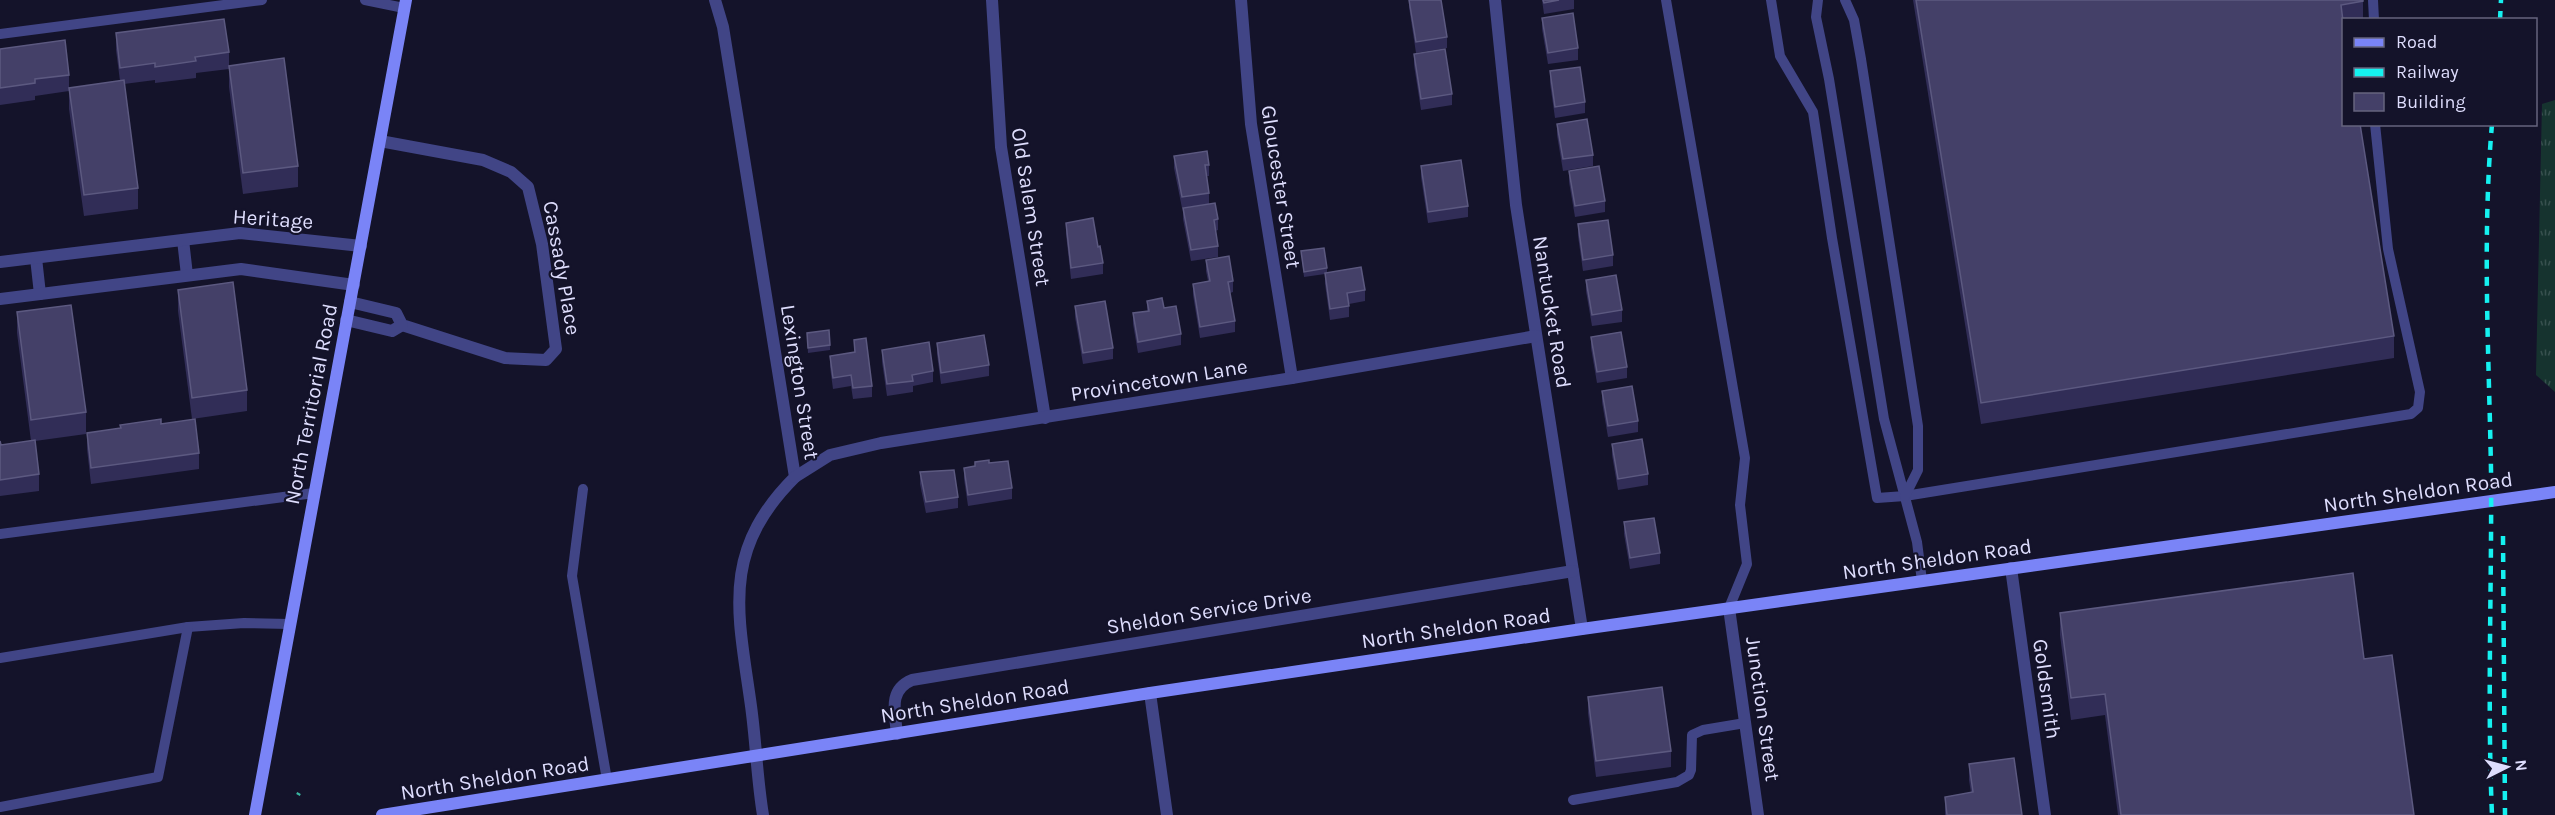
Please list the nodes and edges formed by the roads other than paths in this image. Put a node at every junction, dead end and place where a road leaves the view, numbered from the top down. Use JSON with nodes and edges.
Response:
{"nodes":[{"id":1,"x":262,"y":0,"type":"edge"},
{"id":2,"x":365,"y":0,"type":"edge"},
{"id":3,"x":715,"y":0,"type":"edge"},
{"id":4,"x":992,"y":0,"type":"edge"},
{"id":5,"x":1241,"y":0,"type":"edge"},
{"id":6,"x":1496,"y":0,"type":"edge"},
{"id":7,"x":1666,"y":0,"type":"edge"},
{"id":8,"x":1771,"y":0,"type":"edge"},
{"id":9,"x":1818,"y":0,"type":"edge"},
{"id":10,"x":1845,"y":0,"type":"edge"},
{"id":11,"x":2373,"y":0,"type":"edge"},
{"id":12,"x":405,"y":4,"type":"edge"},
{"id":13,"x":2374,"y":18,"type":"edge"},
{"id":14,"x":0,"y":33,"type":"edge"},
{"id":15,"x":2375,"y":126,"type":"edge"},
{"id":16,"x":380,"y":141,"type":"junction"},
{"id":17,"x":183,"y":240,"type":"junction"},
{"id":18,"x":361,"y":246,"type":"junction"},
{"id":19,"x":36,"y":258,"type":"junction"},
{"id":20,"x":0,"y":262,"type":"edge"},
{"id":21,"x":187,"y":275,"type":"junction"},
{"id":22,"x":354,"y":285,"type":"junction"},
{"id":23,"x":40,"y":294,"type":"junction"},
{"id":24,"x":0,"y":299,"type":"edge"},
{"id":25,"x":350,"y":302,"type":"junction"},
{"id":26,"x":346,"y":320,"type":"junction"},
{"id":27,"x":402,"y":325,"type":"junction"},
{"id":28,"x":1536,"y":336,"type":"junction"},
{"id":29,"x":1292,"y":378,"type":"junction"},
{"id":30,"x":1045,"y":418,"type":"junction"},
{"id":31,"x":795,"y":477,"type":"junction"},
{"id":32,"x":583,"y":489,"type":"dead end"},
{"id":33,"x":314,"y":493,"type":"junction"},
{"id":34,"x":2555,"y":494,"type":"edge"},
{"id":35,"x":1905,"y":496,"type":"junction"},
{"id":36,"x":0,"y":534,"type":"edge"},
{"id":37,"x":2011,"y":568,"type":"junction"},
{"id":38,"x":1573,"y":571,"type":"junction"},
{"id":39,"x":1922,"y":580,"type":"junction"},
{"id":40,"x":1729,"y":608,"type":"junction"},
{"id":41,"x":289,"y":624,"type":"junction"},
{"id":42,"x":188,"y":627,"type":"junction"},
{"id":43,"x":1582,"y":629,"type":"junction"},
{"id":44,"x":0,"y":658,"type":"edge"},
{"id":45,"x":1150,"y":693,"type":"junction"},
{"id":46,"x":1745,"y":723,"type":"junction"},
{"id":47,"x":897,"y":734,"type":"junction"},
{"id":48,"x":757,"y":756,"type":"junction"},
{"id":49,"x":607,"y":780,"type":"junction"},
{"id":50,"x":1573,"y":800,"type":"dead end"},
{"id":51,"x":0,"y":807,"type":"edge"},
{"id":52,"x":255,"y":815,"type":"edge"},
{"id":53,"x":382,"y":815,"type":"edge"},
{"id":54,"x":763,"y":815,"type":"edge"},
{"id":55,"x":1167,"y":815,"type":"edge"},
{"id":56,"x":1758,"y":815,"type":"edge"},
{"id":57,"x":2045,"y":815,"type":"edge"}],
"edges":[{"from":1,"to":14,"type":"lane"},
{"from":2,"to":12,"type":"lane"},
{"from":3,"to":31,"type":"street","name":"Lexington Street"},
{"from":4,"to":30,"type":"street","name":"Old Salem Street"},
{"from":5,"to":29,"type":"street","name":"Gloucester Street"},
{"from":6,"to":28,"type":"street","name":"Nantucket Road"},
{"from":7,"to":40,"type":"lane"},
{"from":8,"to":35,"type":"lane"},
{"from":9,"to":35,"type":"lane"},
{"from":10,"to":35,"type":"lane"},
{"from":11,"to":13,"type":"lane"},
{"from":12,"to":16,"type":"main road","name":"North Territorial Road"},
{"from":15,"to":35,"type":"lane"},
{"from":16,"to":18,"type":"main road","name":"North Territorial Road"},
{"from":16,"to":27,"type":"street","name":"Cassady Place"},
{"from":17,"to":18,"type":"street","name":"Heritage"},
{"from":17,"to":19,"type":"street","name":"Heritage"},
{"from":17,"to":21,"type":"street"},
{"from":18,"to":22,"type":"main road","name":"North Territorial Road"},
{"from":19,"to":20,"type":"street","name":"Heritage"},
{"from":19,"to":23,"type":"street"},
{"from":21,"to":22,"type":"street"},
{"from":21,"to":23,"type":"street"},
{"from":22,"to":25,"type":"main road","name":"North Territorial Road"},
{"from":23,"to":24,"type":"street"},
{"from":25,"to":26,"type":"main road","name":"North Territorial Road"},
{"from":25,"to":27,"type":"street","name":"Cassady Place"},
{"from":26,"to":27,"type":"street","name":"Cassady Place"},
{"from":26,"to":33,"type":"main road","name":"North Territorial Road"},
{"from":28,"to":29,"type":"street","name":"Provincetown Lane"},
{"from":28,"to":38,"type":"street","name":"Nantucket Road"},
{"from":29,"to":30,"type":"street","name":"Provincetown Lane"},
{"from":30,"to":31,"type":"street","name":"Provincetown Lane"},
{"from":31,"to":48,"type":"street","name":"Lexington Street"},
{"from":32,"to":49,"type":"lane"},
{"from":33,"to":36,"type":"lane"},
{"from":33,"to":41,"type":"main road","name":"North Territorial Road"},
{"from":34,"to":37,"type":"main road","name":"North Sheldon Road"},
{"from":35,"to":39,"type":"lane"},
{"from":37,"to":39,"type":"main road","name":"North Sheldon Road"},
{"from":37,"to":57,"type":"street","name":"Goldsmith"},
{"from":38,"to":43,"type":"street","name":"Nantucket Road"},
{"from":38,"to":47,"type":"street","name":"Sheldon Service Drive"},
{"from":39,"to":40,"type":"main road","name":"North Sheldon Road"},
{"from":40,"to":43,"type":"main road","name":"North Sheldon Road"},
{"from":40,"to":46,"type":"street","name":"Junction Street"},
{"from":41,"to":42,"type":"lane"},
{"from":41,"to":52,"type":"main road","name":"North Territorial Road"},
{"from":42,"to":44,"type":"lane"},
{"from":42,"to":51,"type":"lane"},
{"from":43,"to":45,"type":"main road","name":"North Sheldon Road"},
{"from":45,"to":47,"type":"main road","name":"North Sheldon Road"},
{"from":45,"to":55,"type":"street"},
{"from":46,"to":50,"type":"lane"},
{"from":46,"to":56,"type":"street","name":"Junction Street"},
{"from":47,"to":48,"type":"main road","name":"North Sheldon Road"},
{"from":48,"to":49,"type":"main road","name":"North Sheldon Road"},
{"from":48,"to":54,"type":"street","name":"Lexington Street"},
{"from":49,"to":53,"type":"main road","name":"North Sheldon Road"}]}
